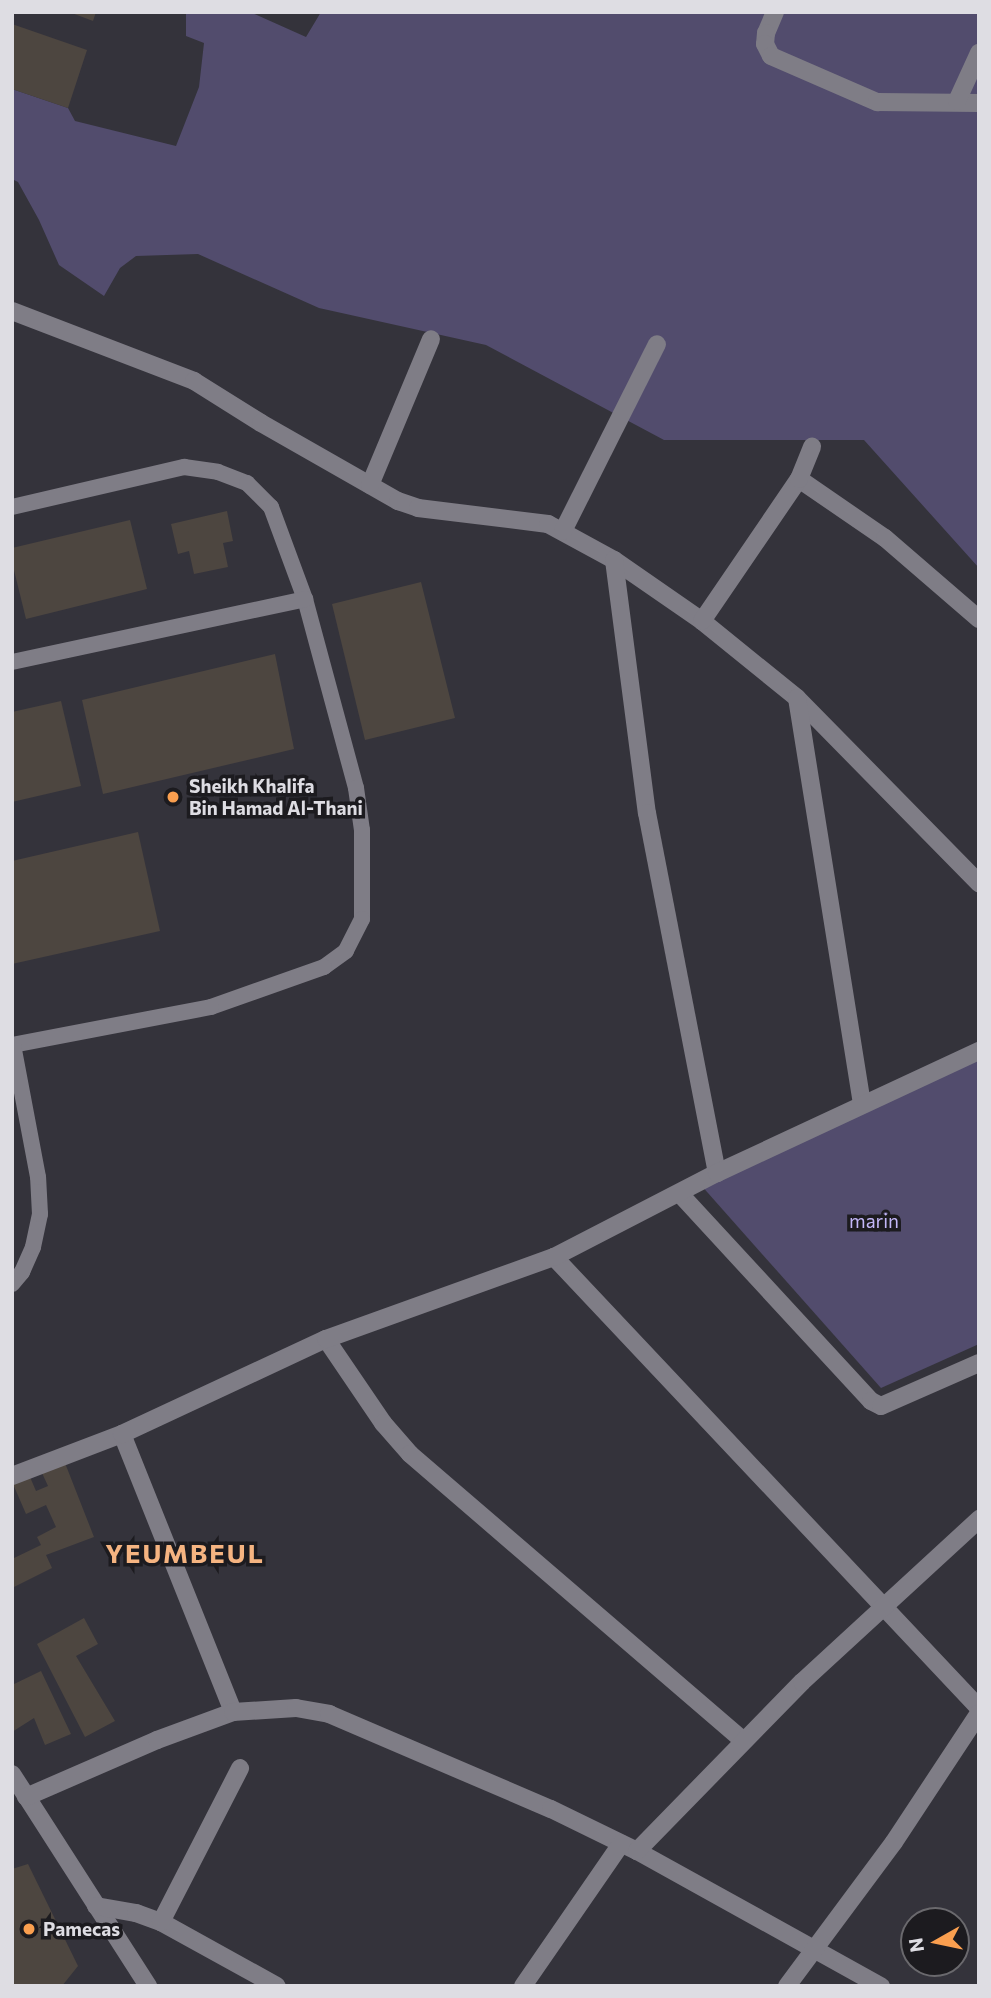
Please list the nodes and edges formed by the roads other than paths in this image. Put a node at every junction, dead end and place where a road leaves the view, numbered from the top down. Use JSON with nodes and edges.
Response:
{"nodes":[{"id":1,"x":775,"y":12,"type":"edge"},
{"id":2,"x":979,"y":53,"type":"edge"},
{"id":3,"x":957,"y":102,"type":"junction"},
{"id":4,"x":979,"y":103,"type":"edge"},
{"id":5,"x":12,"y":311,"type":"edge"},
{"id":6,"x":431,"y":339,"type":"dead end"},
{"id":7,"x":657,"y":344,"type":"dead end"},
{"id":8,"x":812,"y":446,"type":"dead end"},
{"id":9,"x":799,"y":479,"type":"junction"},
{"id":10,"x":370,"y":485,"type":"junction"},
{"id":11,"x":12,"y":507,"type":"edge"},
{"id":12,"x":563,"y":531,"type":"junction"},
{"id":13,"x":614,"y":560,"type":"junction"},
{"id":14,"x":305,"y":599,"type":"junction"},
{"id":15,"x":979,"y":619,"type":"edge"},
{"id":16,"x":702,"y":621,"type":"junction"},
{"id":17,"x":12,"y":662,"type":"edge"},
{"id":18,"x":797,"y":698,"type":"junction"},
{"id":19,"x":979,"y":883,"type":"edge"},
{"id":20,"x":13,"y":1045,"type":"edge"},
{"id":21,"x":979,"y":1051,"type":"edge"},
{"id":22,"x":862,"y":1103,"type":"junction"},
{"id":23,"x":717,"y":1173,"type":"junction"},
{"id":24,"x":680,"y":1194,"type":"junction"},
{"id":25,"x":554,"y":1257,"type":"junction"},
{"id":26,"x":12,"y":1284,"type":"edge"},
{"id":27,"x":326,"y":1339,"type":"junction"},
{"id":28,"x":979,"y":1363,"type":"edge"},
{"id":29,"x":122,"y":1434,"type":"junction"},
{"id":30,"x":12,"y":1476,"type":"edge"},
{"id":31,"x":979,"y":1519,"type":"edge"},
{"id":32,"x":885,"y":1606,"type":"junction"},
{"id":33,"x":979,"y":1711,"type":"edge"},
{"id":34,"x":233,"y":1712,"type":"junction"},
{"id":35,"x":742,"y":1740,"type":"junction"},
{"id":36,"x":240,"y":1768,"type":"dead end"},
{"id":37,"x":12,"y":1774,"type":"edge"},
{"id":38,"x":26,"y":1797,"type":"junction"},
{"id":39,"x":629,"y":1848,"type":"junction"},
{"id":40,"x":96,"y":1906,"type":"junction"},
{"id":41,"x":161,"y":1922,"type":"junction"},
{"id":42,"x":813,"y":1950,"type":"junction"},
{"id":43,"x":148,"y":1986,"type":"edge"},
{"id":44,"x":277,"y":1986,"type":"edge"},
{"id":45,"x":523,"y":1986,"type":"edge"},
{"id":46,"x":787,"y":1986,"type":"edge"},
{"id":47,"x":881,"y":1986,"type":"edge"}],
"edges":[{"from":1,"to":3,"type":"street"},
{"from":2,"to":3,"type":"street"},
{"from":3,"to":4,"type":"street"},
{"from":5,"to":10,"type":"street"},
{"from":6,"to":10,"type":"street"},
{"from":7,"to":12,"type":"street"},
{"from":8,"to":9,"type":"street"},
{"from":9,"to":15,"type":"street"},
{"from":9,"to":16,"type":"street"},
{"from":10,"to":12,"type":"street"},
{"from":11,"to":14,"type":"lane"},
{"from":12,"to":13,"type":"street"},
{"from":13,"to":16,"type":"street"},
{"from":13,"to":23,"type":"street"},
{"from":14,"to":17,"type":"lane"},
{"from":14,"to":20,"type":"lane"},
{"from":16,"to":18,"type":"street"},
{"from":18,"to":19,"type":"street"},
{"from":18,"to":22,"type":"street"},
{"from":20,"to":26,"type":"lane"},
{"from":21,"to":22,"type":"street"},
{"from":22,"to":23,"type":"street"},
{"from":23,"to":24,"type":"street"},
{"from":24,"to":25,"type":"street"},
{"from":24,"to":28,"type":"street"},
{"from":25,"to":27,"type":"street"},
{"from":25,"to":32,"type":"street"},
{"from":27,"to":29,"type":"street"},
{"from":27,"to":35,"type":"street"},
{"from":29,"to":30,"type":"street"},
{"from":29,"to":34,"type":"street"},
{"from":31,"to":32,"type":"street"},
{"from":32,"to":33,"type":"street"},
{"from":32,"to":35,"type":"street"},
{"from":33,"to":42,"type":"street"},
{"from":34,"to":38,"type":"street"},
{"from":34,"to":39,"type":"street"},
{"from":35,"to":39,"type":"street"},
{"from":36,"to":41,"type":"street"},
{"from":37,"to":38,"type":"street"},
{"from":38,"to":40,"type":"street"},
{"from":39,"to":42,"type":"street"},
{"from":39,"to":45,"type":"street"},
{"from":40,"to":41,"type":"street"},
{"from":40,"to":43,"type":"street"},
{"from":41,"to":44,"type":"street"},
{"from":42,"to":46,"type":"street"},
{"from":42,"to":47,"type":"street"}]}
